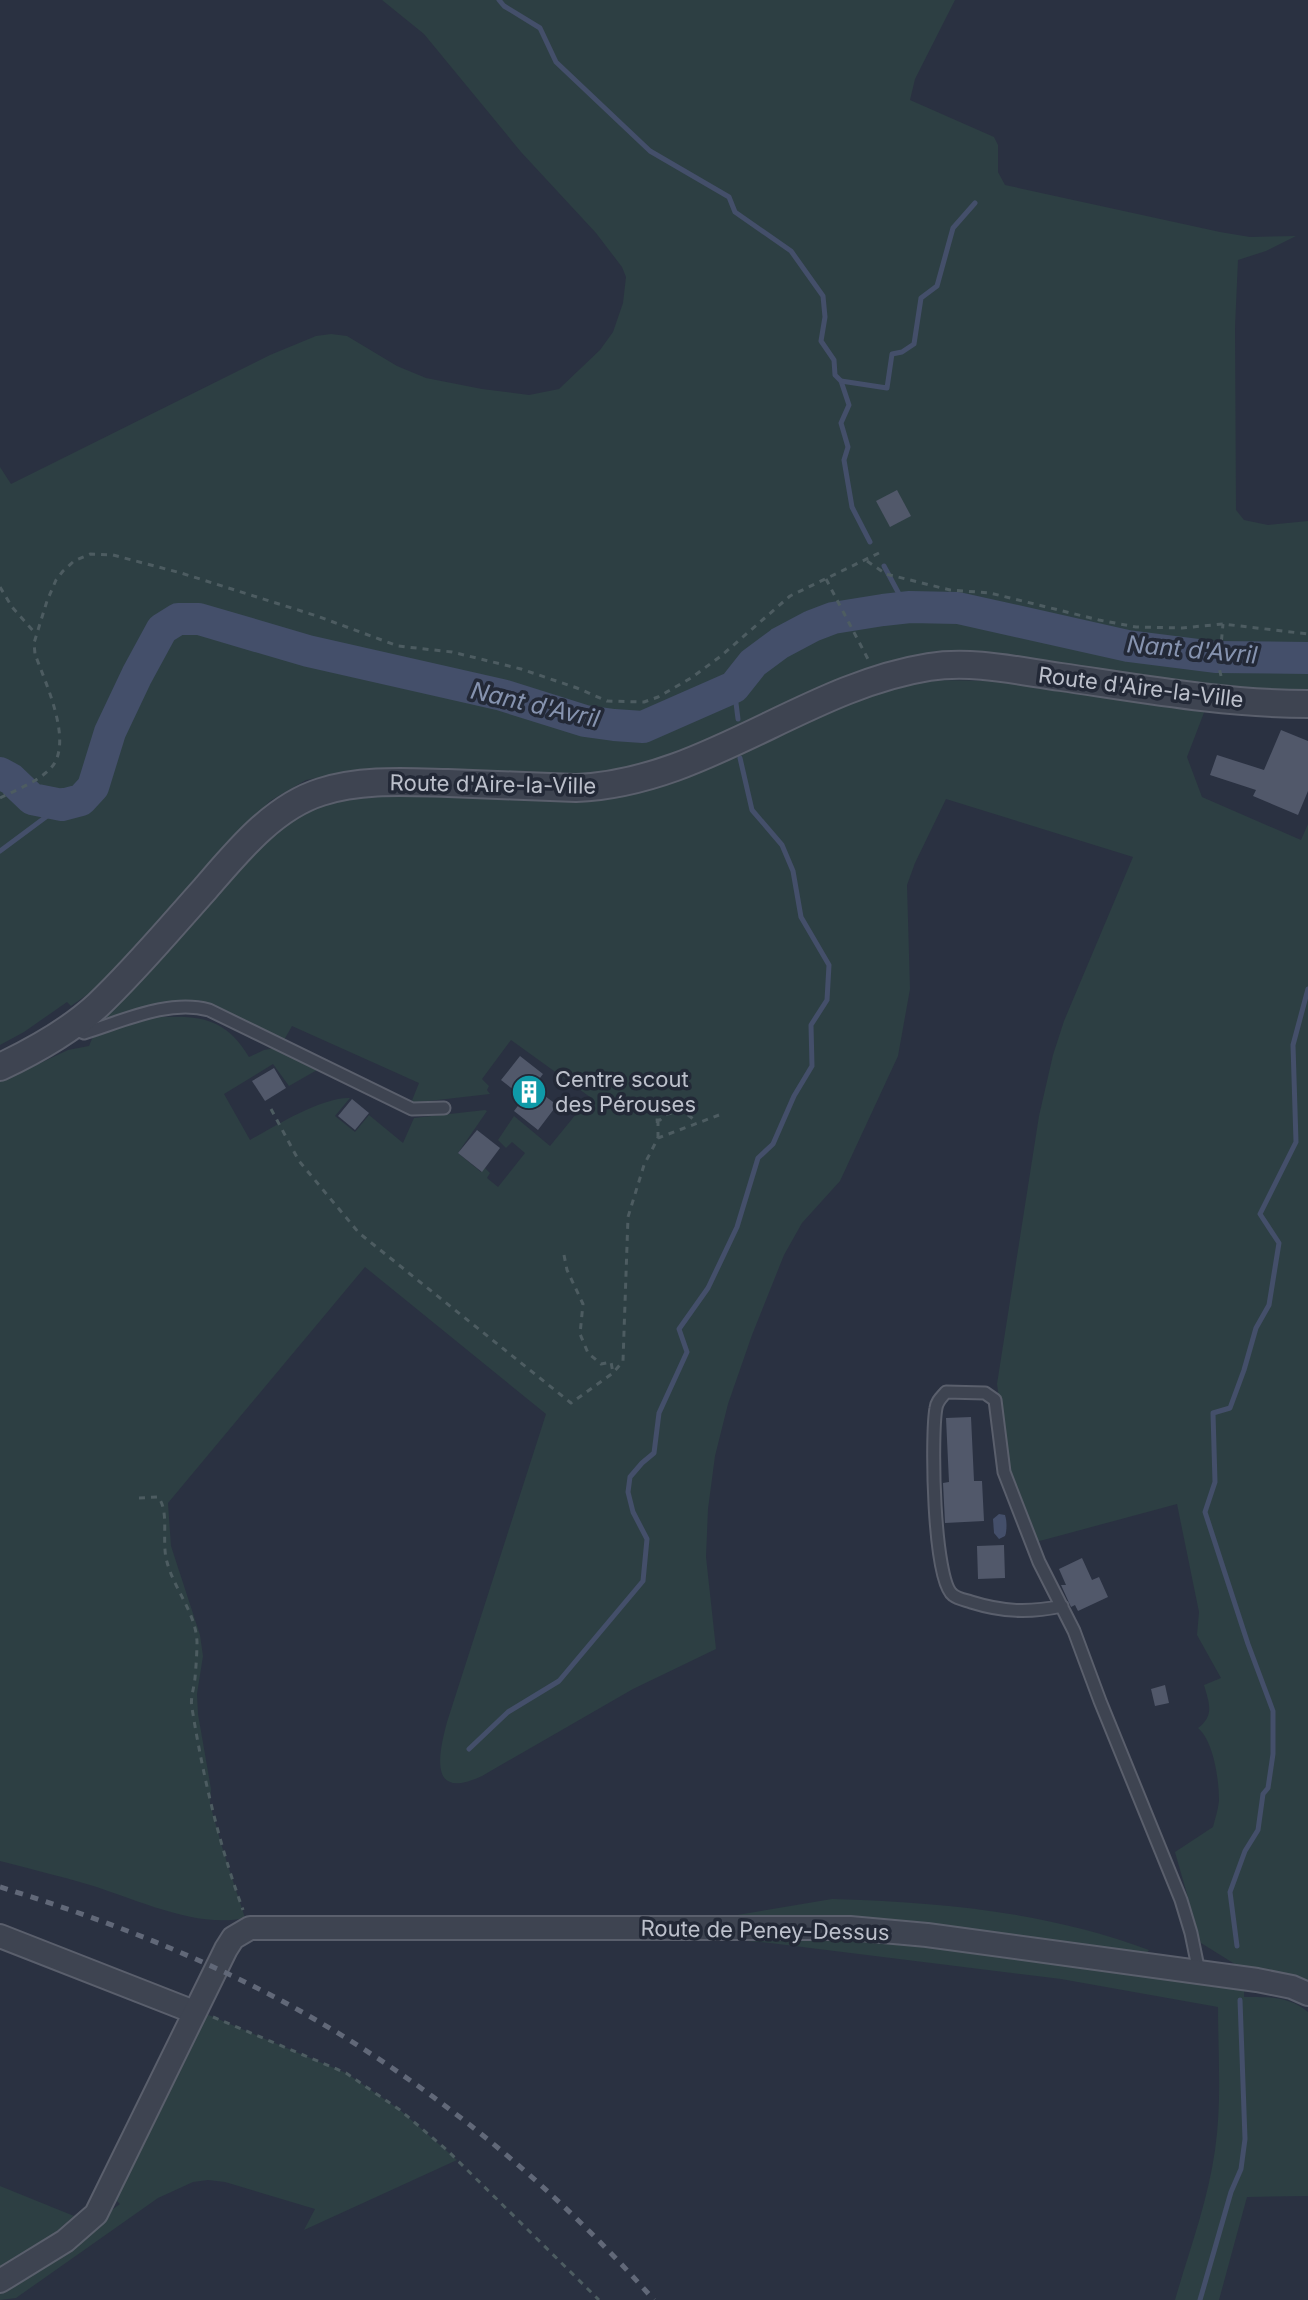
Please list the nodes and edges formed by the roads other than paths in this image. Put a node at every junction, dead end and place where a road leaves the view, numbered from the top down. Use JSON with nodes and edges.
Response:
{"nodes":[{"id":1,"x":1308,"y":704,"type":"edge"},
{"id":2,"x":69,"y":1028,"type":"junction"},
{"id":3,"x":0,"y":1067,"type":"edge"},
{"id":4,"x":444,"y":1108,"type":"dead end"},
{"id":5,"x":1062,"y":1606,"type":"junction"},
{"id":6,"x":0,"y":1936,"type":"edge"},
{"id":7,"x":1199,"y":1972,"type":"junction"},
{"id":8,"x":1308,"y":1994,"type":"edge"},
{"id":9,"x":194,"y":2012,"type":"junction"},
{"id":10,"x":0,"y":2281,"type":"edge"}],
"edges":[{"from":1,"to":2,"type":"street","name":"Route d'Aire-la-Ville"},
{"from":2,"to":3,"type":"street","name":"Route d'Aire-la-Ville"},
{"from":2,"to":4,"type":"lane"},
{"from":5,"to":5,"type":"lane"},
{"from":5,"to":7,"type":"lane"},
{"from":6,"to":9,"type":"street"},
{"from":7,"to":8,"type":"street","name":"Route de Peney-Dessus"},
{"from":7,"to":9,"type":"street","name":"Route de Peney-Dessus"},
{"from":9,"to":10,"type":"street"}]}
